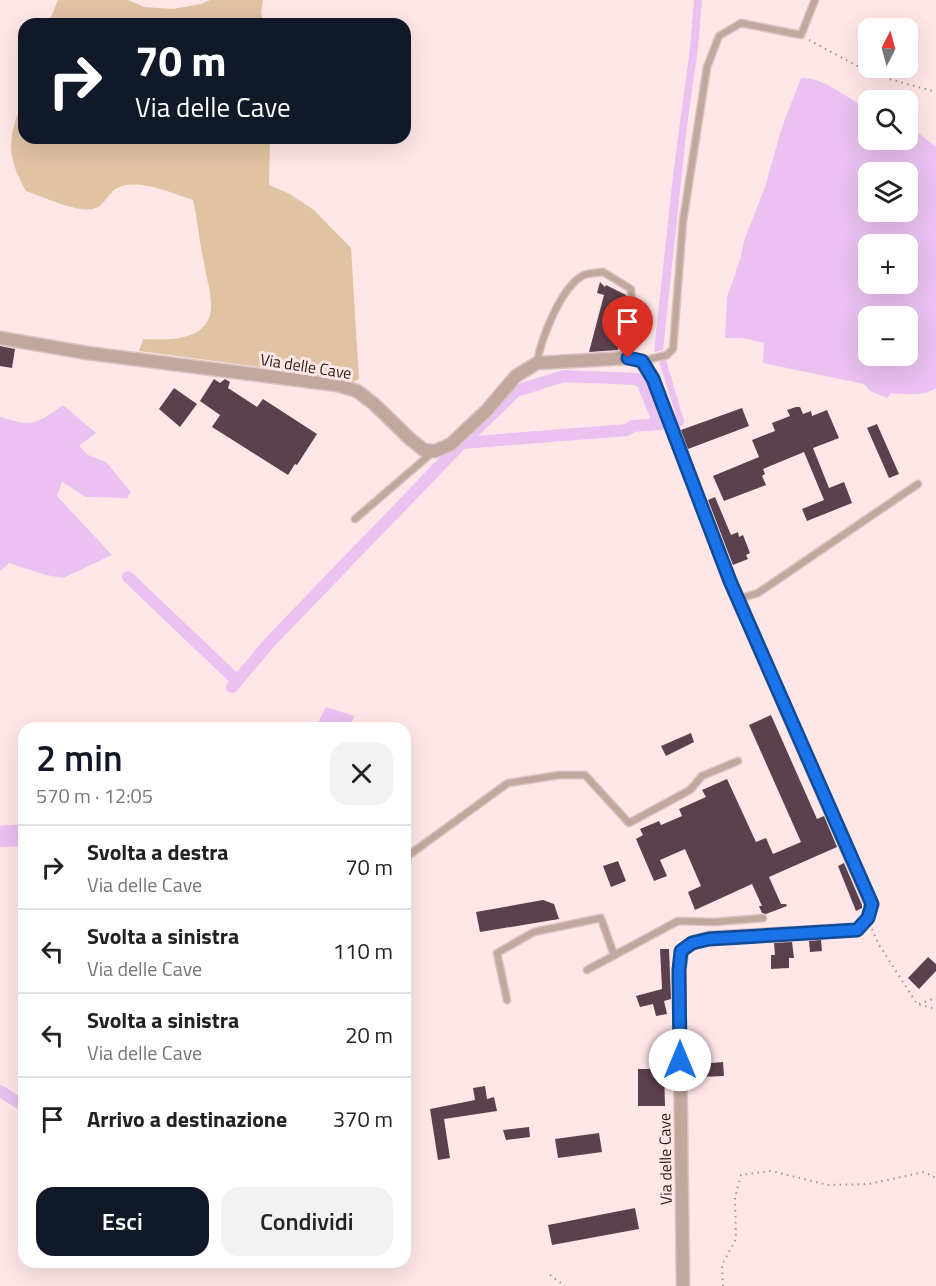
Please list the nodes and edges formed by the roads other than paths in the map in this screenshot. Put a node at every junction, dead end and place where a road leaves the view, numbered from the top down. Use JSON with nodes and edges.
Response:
{"nodes":[{"id":1,"x":815,"y":0,"type":"edge"},
{"id":2,"x":0,"y":338,"type":"edge"},
{"id":3,"x":623,"y":358,"type":"junction"},
{"id":4,"x":642,"y":361,"type":"junction"},
{"id":5,"x":537,"y":363,"type":"junction"},
{"id":6,"x":435,"y":451,"type":"junction"},
{"id":7,"x":918,"y":484,"type":"dead end"},
{"id":8,"x":355,"y":519,"type":"dead end"},
{"id":9,"x":738,"y":599,"type":"junction"},
{"id":10,"x":738,"y":761,"type":"dead end"},
{"id":11,"x":411,"y":854,"type":"edge"},
{"id":12,"x":763,"y":918,"type":"dead end"},
{"id":13,"x":614,"y":955,"type":"junction"},
{"id":14,"x":587,"y":970,"type":"dead end"},
{"id":15,"x":507,"y":1000,"type":"dead end"},
{"id":16,"x":683,"y":1286,"type":"edge"}],
"edges":[{"from":1,"to":4,"type":"lane"},
{"from":2,"to":6,"type":"street","name":"Via delle Cave"},
{"from":3,"to":4,"type":"street"},
{"from":3,"to":5,"type":"street"},
{"from":3,"to":5,"type":"lane"},
{"from":4,"to":9,"type":"street"},
{"from":5,"to":6,"type":"street"},
{"from":6,"to":8,"type":"lane"},
{"from":7,"to":9,"type":"lane"},
{"from":9,"to":16,"type":"street","name":"Via delle Cave"},
{"from":10,"to":11,"type":"lane"},
{"from":12,"to":13,"type":"lane"},
{"from":13,"to":14,"type":"lane"},
{"from":13,"to":15,"type":"lane"}]}
